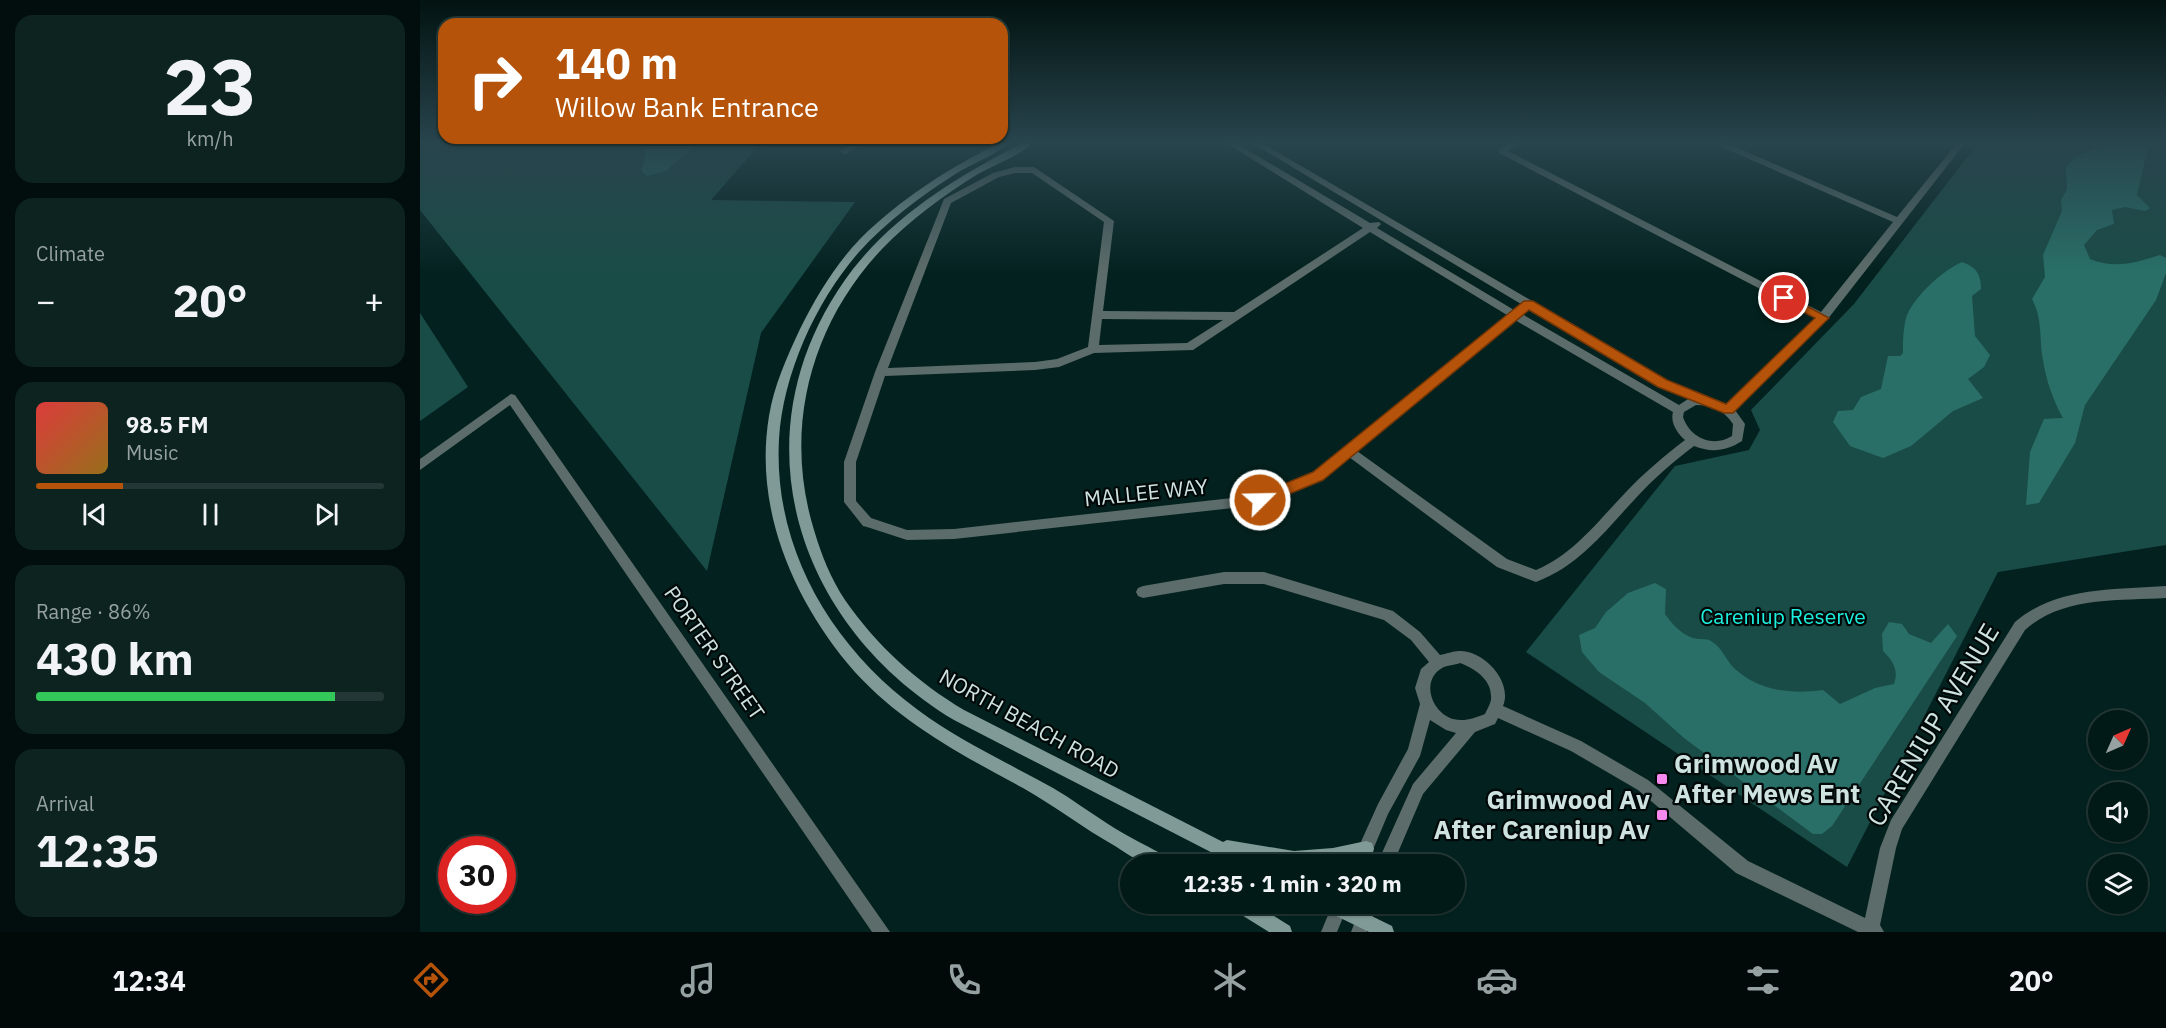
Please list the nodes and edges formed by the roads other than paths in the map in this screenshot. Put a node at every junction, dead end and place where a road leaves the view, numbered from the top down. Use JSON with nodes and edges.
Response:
{"nodes":[{"id":1,"x":931,"y":186,"type":"edge"},
{"id":2,"x":952,"y":186,"type":"edge"},
{"id":3,"x":974,"y":186,"type":"edge"},
{"id":4,"x":1058,"y":186,"type":"edge"},
{"id":5,"x":1303,"y":186,"type":"edge"},
{"id":6,"x":1331,"y":186,"type":"edge"},
{"id":7,"x":1570,"y":186,"type":"edge"},
{"id":8,"x":1819,"y":186,"type":"edge"},
{"id":9,"x":1927,"y":186,"type":"edge"},
{"id":10,"x":1385,"y":220,"type":"junction"},
{"id":11,"x":1900,"y":222,"type":"junction"},
{"id":12,"x":1371,"y":227,"type":"junction"},
{"id":13,"x":1528,"y":304,"type":"junction"},
{"id":14,"x":1096,"y":315,"type":"junction"},
{"id":15,"x":1515,"y":315,"type":"junction"},
{"id":16,"x":1238,"y":316,"type":"junction"},
{"id":17,"x":1823,"y":318,"type":"junction"},
{"id":18,"x":1093,"y":349,"type":"junction"},
{"id":19,"x":881,"y":372,"type":"junction"},
{"id":20,"x":1704,"y":400,"type":"junction"},
{"id":21,"x":1679,"y":410,"type":"junction"},
{"id":22,"x":1728,"y":410,"type":"junction"},
{"id":23,"x":1693,"y":440,"type":"junction"},
{"id":24,"x":1350,"y":452,"type":"junction"},
{"id":25,"x":420,"y":465,"type":"edge"},
{"id":26,"x":1143,"y":592,"type":"dead end"},
{"id":27,"x":2166,"y":592,"type":"edge"},
{"id":28,"x":1437,"y":662,"type":"junction"},
{"id":29,"x":1426,"y":706,"type":"junction"},
{"id":30,"x":1496,"y":710,"type":"junction"},
{"id":31,"x":1469,"y":728,"type":"junction"},
{"id":32,"x":1214,"y":846,"type":"junction"},
{"id":33,"x":1145,"y":854,"type":"edge"},
{"id":34,"x":1230,"y":854,"type":"edge"},
{"id":35,"x":1263,"y":854,"type":"edge"},
{"id":36,"x":1364,"y":854,"type":"edge"},
{"id":37,"x":1389,"y":854,"type":"edge"},
{"id":38,"x":1255,"y":914,"type":"edge"},
{"id":39,"x":1334,"y":914,"type":"edge"},
{"id":40,"x":1347,"y":914,"type":"edge"},
{"id":41,"x":1361,"y":926,"type":"edge"},
{"id":42,"x":1874,"y":930,"type":"edge"},
{"id":43,"x":882,"y":932,"type":"edge"},
{"id":44,"x":1284,"y":932,"type":"edge"},
{"id":45,"x":1329,"y":932,"type":"edge"},
{"id":46,"x":1386,"y":932,"type":"edge"}],
"edges":[{"from":1,"to":33,"type":"main road"},
{"from":2,"to":32,"type":"main road","name":"NORTH BEACH ROAD"},
{"from":3,"to":19,"type":"street","name":"MALLEE WAY"},
{"from":4,"to":14,"type":"street","name":"MALLEE WAY"},
{"from":5,"to":12,"type":"street"},
{"from":6,"to":10,"type":"street"},
{"from":7,"to":17,"type":"street"},
{"from":8,"to":11,"type":"street"},
{"from":9,"to":11,"type":"street"},
{"from":10,"to":12,"type":"street"},
{"from":10,"to":13,"type":"street"},
{"from":11,"to":17,"type":"street"},
{"from":12,"to":15,"type":"street"},
{"from":12,"to":16,"type":"street"},
{"from":13,"to":15,"type":"street","name":"MALLEE WAY"},
{"from":13,"to":20,"type":"street"},
{"from":14,"to":16,"type":"street"},
{"from":14,"to":18,"type":"street"},
{"from":15,"to":21,"type":"street"},
{"from":15,"to":24,"type":"street","name":"MALLEE WAY"},
{"from":16,"to":18,"type":"street"},
{"from":17,"to":22,"type":"street"},
{"from":18,"to":19,"type":"street"},
{"from":19,"to":24,"type":"street","name":"MALLEE WAY"},
{"from":20,"to":21,"type":"street"},
{"from":20,"to":22,"type":"street"},
{"from":21,"to":23,"type":"street"},
{"from":22,"to":23,"type":"street"},
{"from":23,"to":24,"type":"street"},
{"from":25,"to":43,"type":"street","name":"PORTER STREET"},
{"from":26,"to":28,"type":"street"},
{"from":27,"to":42,"type":"street","name":"CARENIUP AVENUE"},
{"from":28,"to":29,"type":"street"},
{"from":28,"to":30,"type":"street"},
{"from":29,"to":31,"type":"street"},
{"from":29,"to":36,"type":"street"},
{"from":30,"to":31,"type":"street"},
{"from":30,"to":42,"type":"street"},
{"from":31,"to":37,"type":"street"},
{"from":32,"to":34,"type":"main road","name":"NORTH BEACH ROAD"},
{"from":32,"to":35,"type":"main road"},
{"from":38,"to":44,"type":"main road"},
{"from":39,"to":45,"type":"street"},
{"from":40,"to":41,"type":"main road"},
{"from":41,"to":46,"type":"main road"}]}
